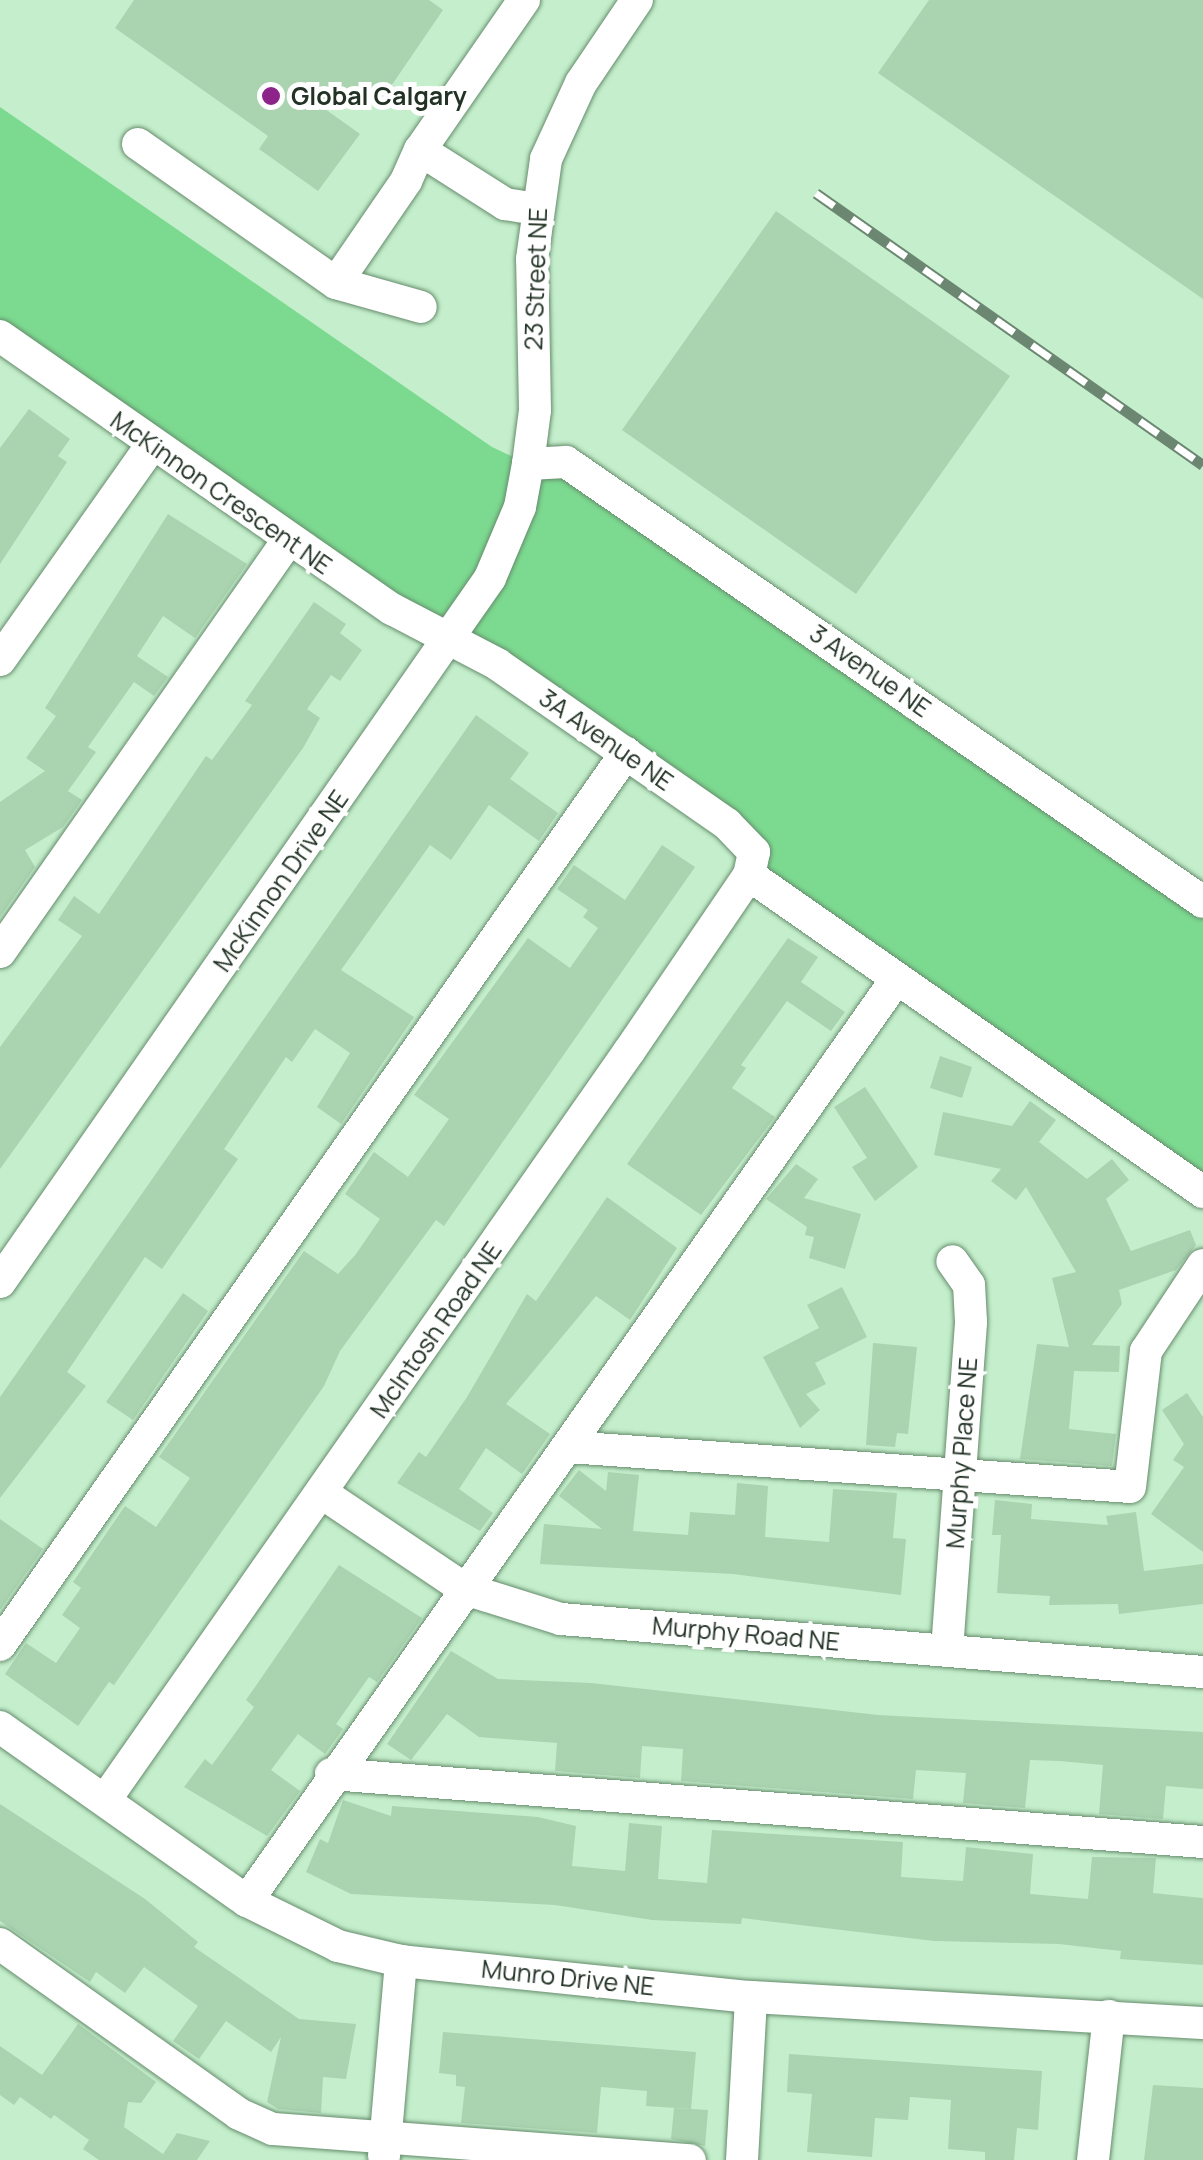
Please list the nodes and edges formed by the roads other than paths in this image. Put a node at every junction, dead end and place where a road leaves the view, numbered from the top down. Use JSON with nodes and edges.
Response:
{"nodes":[{"id":1,"x":524,"y":0,"type":"edge"},
{"id":2,"x":637,"y":0,"type":"edge"},
{"id":3,"x":138,"y":144,"type":"dead end"},
{"id":4,"x":420,"y":150,"type":"junction"},
{"id":5,"x":536,"y":210,"type":"junction"},
{"id":6,"x":336,"y":284,"type":"junction"},
{"id":7,"x":421,"y":307,"type":"dead end"},
{"id":8,"x":1,"y":340,"type":"edge"},
{"id":9,"x":151,"y":446,"type":"junction"},
{"id":10,"x":528,"y":464,"type":"junction"},
{"id":11,"x":288,"y":539,"type":"junction"},
{"id":12,"x":449,"y":640,"type":"junction"},
{"id":13,"x":0,"y":660,"type":"edge"},
{"id":14,"x":626,"y":754,"type":"junction"},
{"id":15,"x":751,"y":863,"type":"junction"},
{"id":16,"x":1203,"y":902,"type":"edge"},
{"id":17,"x":0,"y":952,"type":"edge"},
{"id":18,"x":895,"y":980,"type":"junction"},
{"id":19,"x":1203,"y":1192,"type":"edge"},
{"id":20,"x":952,"y":1261,"type":"dead end"},
{"id":21,"x":1203,"y":1265,"type":"edge"},
{"id":22,"x":0,"y":1282,"type":"edge"},
{"id":23,"x":568,"y":1447,"type":"junction"},
{"id":24,"x":962,"y":1477,"type":"junction"},
{"id":25,"x":322,"y":1493,"type":"junction"},
{"id":26,"x":465,"y":1589,"type":"junction"},
{"id":27,"x":0,"y":1645,"type":"edge"},
{"id":28,"x":947,"y":1650,"type":"junction"},
{"id":29,"x":1203,"y":1672,"type":"edge"},
{"id":30,"x":0,"y":1728,"type":"edge"},
{"id":31,"x":332,"y":1774,"type":"junction"},
{"id":32,"x":105,"y":1800,"type":"junction"},
{"id":33,"x":1203,"y":1842,"type":"edge"},
{"id":34,"x":247,"y":1901,"type":"junction"},
{"id":35,"x":0,"y":1944,"type":"edge"},
{"id":36,"x":401,"y":1961,"type":"junction"},
{"id":37,"x":750,"y":1996,"type":"junction"},
{"id":38,"x":1109,"y":2016,"type":"junction"},
{"id":39,"x":1203,"y":2022,"type":"edge"},
{"id":40,"x":384,"y":2149,"type":"edge"},
{"id":41,"x":566,"y":2156,"type":"edge"},
{"id":42,"x":690,"y":2160,"type":"edge"},
{"id":43,"x":742,"y":2160,"type":"edge"},
{"id":44,"x":1093,"y":2160,"type":"edge"}],
"edges":[{"from":1,"to":4,"type":"street"},
{"from":2,"to":5,"type":"street","name":"23 Street NE"},
{"from":3,"to":6,"type":"street"},
{"from":4,"to":5,"type":"street"},
{"from":4,"to":6,"type":"street"},
{"from":5,"to":10,"type":"street","name":"23 Street NE"},
{"from":6,"to":7,"type":"street"},
{"from":8,"to":9,"type":"street","name":"McKinnon Crescent NE"},
{"from":9,"to":11,"type":"street","name":"McKinnon Crescent NE"},
{"from":9,"to":13,"type":"street"},
{"from":10,"to":12,"type":"street","name":"McKinnon Drive NE"},
{"from":10,"to":16,"type":"street","name":"3 Avenue NE"},
{"from":11,"to":12,"type":"street","name":"McKinnon Crescent NE"},
{"from":11,"to":17,"type":"street"},
{"from":12,"to":14,"type":"street","name":"3A Avenue NE"},
{"from":12,"to":22,"type":"street","name":"McKinnon Drive NE"},
{"from":14,"to":15,"type":"street","name":"3A Avenue NE"},
{"from":14,"to":27,"type":"street"},
{"from":15,"to":18,"type":"street","name":"3A Avenue NE"},
{"from":15,"to":25,"type":"street","name":"McIntosh Road NE"},
{"from":18,"to":19,"type":"street","name":"3A Avenue NE"},
{"from":18,"to":23,"type":"street"},
{"from":20,"to":24,"type":"street","name":"Murphy Place NE"},
{"from":21,"to":24,"type":"street"},
{"from":23,"to":24,"type":"street"},
{"from":23,"to":26,"type":"street"},
{"from":24,"to":28,"type":"street","name":"Murphy Place NE"},
{"from":25,"to":26,"type":"street","name":"Murphy Road NE"},
{"from":25,"to":32,"type":"street","name":"McIntosh Road NE"},
{"from":26,"to":28,"type":"street","name":"Murphy Road NE"},
{"from":26,"to":31,"type":"street"},
{"from":28,"to":29,"type":"street","name":"Murphy Road NE"},
{"from":30,"to":32,"type":"street","name":"Munro Drive NE"},
{"from":31,"to":33,"type":"street"},
{"from":31,"to":34,"type":"street"},
{"from":32,"to":34,"type":"street","name":"Munro Drive NE"},
{"from":34,"to":36,"type":"street","name":"Munro Drive NE"},
{"from":35,"to":40,"type":"street"},
{"from":36,"to":37,"type":"street","name":"Munro Drive NE"},
{"from":36,"to":40,"type":"street"},
{"from":37,"to":38,"type":"street","name":"Munro Drive NE"},
{"from":37,"to":43,"type":"street"},
{"from":38,"to":39,"type":"street","name":"Munro Drive NE"},
{"from":38,"to":44,"type":"street"},
{"from":40,"to":41,"type":"street"},
{"from":41,"to":42,"type":"street"}]}
